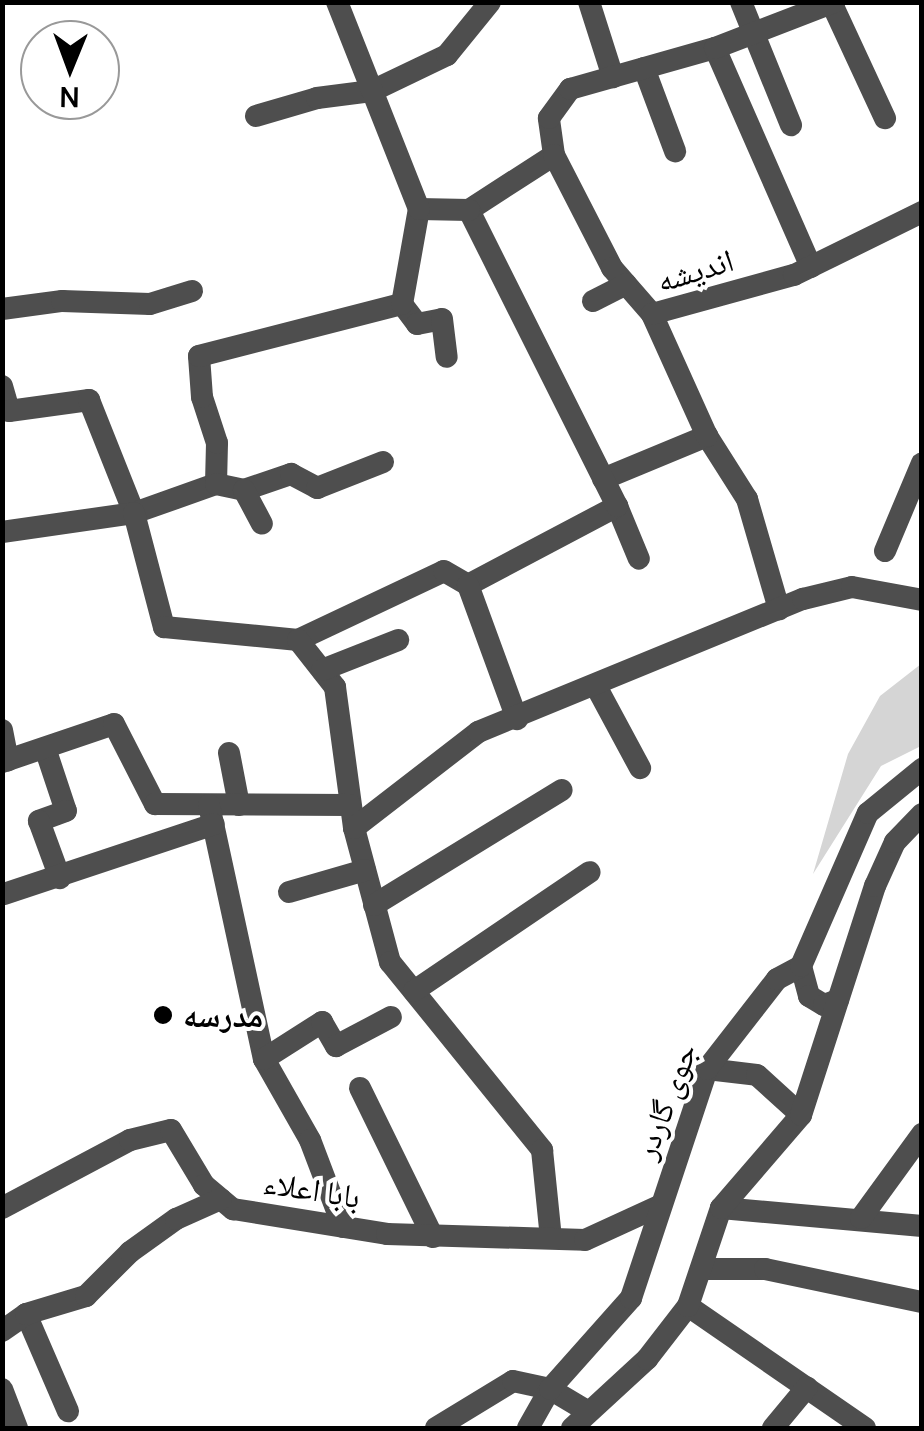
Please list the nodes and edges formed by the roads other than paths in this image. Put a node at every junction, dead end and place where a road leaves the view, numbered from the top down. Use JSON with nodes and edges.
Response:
{"nodes":[{"id":1,"x":337,"y":2,"type":"edge"},
{"id":2,"x":490,"y":2,"type":"edge"},
{"id":3,"x":589,"y":2,"type":"edge"},
{"id":4,"x":741,"y":2,"type":"edge"},
{"id":5,"x":833,"y":3,"type":"edge"},
{"id":6,"x":752,"y":34,"type":"junction"},
{"id":7,"x":715,"y":48,"type":"junction"},
{"id":8,"x":644,"y":68,"type":"junction"},
{"id":9,"x":613,"y":77,"type":"junction"},
{"id":10,"x":372,"y":91,"type":"junction"},
{"id":11,"x":256,"y":116,"type":"dead end"},
{"id":12,"x":885,"y":118,"type":"dead end"},
{"id":13,"x":790,"y":125,"type":"dead end"},
{"id":14,"x":675,"y":151,"type":"dead end"},
{"id":15,"x":554,"y":156,"type":"junction"},
{"id":16,"x":419,"y":209,"type":"junction"},
{"id":17,"x":469,"y":210,"type":"junction"},
{"id":18,"x":922,"y":212,"type":"edge"},
{"id":19,"x":811,"y":267,"type":"junction"},
{"id":20,"x":626,"y":284,"type":"junction"},
{"id":21,"x":192,"y":292,"type":"dead end"},
{"id":22,"x":593,"y":301,"type":"dead end"},
{"id":23,"x":402,"y":304,"type":"junction"},
{"id":24,"x":2,"y":309,"type":"edge"},
{"id":25,"x":652,"y":314,"type":"junction"},
{"id":26,"x":447,"y":357,"type":"dead end"},
{"id":27,"x":2,"y":386,"type":"edge"},
{"id":28,"x":6,"y":412,"type":"edge"},
{"id":29,"x":707,"y":436,"type":"junction"},
{"id":30,"x":383,"y":462,"type":"dead end"},
{"id":31,"x":922,"y":463,"type":"edge"},
{"id":32,"x":603,"y":479,"type":"junction"},
{"id":33,"x":216,"y":484,"type":"junction"},
{"id":34,"x":244,"y":490,"type":"junction"},
{"id":35,"x":616,"y":506,"type":"junction"},
{"id":36,"x":134,"y":513,"type":"junction"},
{"id":37,"x":262,"y":524,"type":"dead end"},
{"id":38,"x":2,"y":532,"type":"edge"},
{"id":39,"x":886,"y":552,"type":"dead end"},
{"id":40,"x":640,"y":560,"type":"dead end"},
{"id":41,"x":468,"y":585,"type":"junction"},
{"id":42,"x":922,"y":600,"type":"edge"},
{"id":43,"x":779,"y":609,"type":"junction"},
{"id":44,"x":298,"y":640,"type":"junction"},
{"id":45,"x":398,"y":640,"type":"dead end"},
{"id":46,"x":322,"y":670,"type":"junction"},
{"id":47,"x":598,"y":688,"type":"junction"},
{"id":48,"x":516,"y":719,"type":"junction"},
{"id":49,"x":2,"y":730,"type":"edge"},
{"id":50,"x":45,"y":748,"type":"junction"},
{"id":51,"x":229,"y":753,"type":"dead end"},
{"id":52,"x":5,"y":761,"type":"edge"},
{"id":53,"x":640,"y":768,"type":"dead end"},
{"id":54,"x":922,"y":769,"type":"edge"},
{"id":55,"x":562,"y":790,"type":"dead end"},
{"id":56,"x":239,"y":805,"type":"junction"},
{"id":57,"x":212,"y":814,"type":"junction"},
{"id":58,"x":922,"y":814,"type":"edge"},
{"id":59,"x":352,"y":816,"type":"junction"},
{"id":60,"x":365,"y":870,"type":"junction"},
{"id":61,"x":590,"y":872,"type":"dead end"},
{"id":62,"x":60,"y":878,"type":"junction"},
{"id":63,"x":288,"y":892,"type":"dead end"},
{"id":64,"x":4,"y":894,"type":"edge"},
{"id":65,"x":374,"y":905,"type":"junction"},
{"id":66,"x":801,"y":966,"type":"junction"},
{"id":67,"x":414,"y":991,"type":"junction"},
{"id":68,"x":838,"y":1000,"type":"junction"},
{"id":69,"x":391,"y":1017,"type":"dead end"},
{"id":70,"x":264,"y":1059,"type":"junction"},
{"id":71,"x":706,"y":1069,"type":"junction"},
{"id":72,"x":360,"y":1088,"type":"dead end"},
{"id":73,"x":801,"y":1115,"type":"junction"},
{"id":74,"x":922,"y":1134,"type":"edge"},
{"id":75,"x":221,"y":1199,"type":"junction"},
{"id":76,"x":661,"y":1205,"type":"junction"},
{"id":77,"x":2,"y":1208,"type":"edge"},
{"id":78,"x":722,"y":1208,"type":"junction"},
{"id":79,"x":862,"y":1218,"type":"junction"},
{"id":80,"x":922,"y":1226,"type":"edge"},
{"id":81,"x":343,"y":1227,"type":"junction"},
{"id":82,"x":433,"y":1238,"type":"junction"},
{"id":83,"x":550,"y":1238,"type":"junction"},
{"id":84,"x":704,"y":1269,"type":"junction"},
{"id":85,"x":922,"y":1302,"type":"edge"},
{"id":86,"x":688,"y":1306,"type":"junction"},
{"id":87,"x":26,"y":1314,"type":"junction"},
{"id":88,"x":2,"y":1331,"type":"edge"},
{"id":89,"x":806,"y":1387,"type":"junction"},
{"id":90,"x":550,"y":1389,"type":"junction"},
{"id":91,"x":2,"y":1390,"type":"edge"},
{"id":92,"x":68,"y":1411,"type":"dead end"},
{"id":93,"x":580,"y":1420,"type":"edge"},
{"id":94,"x":17,"y":1428,"type":"edge"},
{"id":95,"x":436,"y":1428,"type":"edge"},
{"id":96,"x":528,"y":1428,"type":"edge"},
{"id":97,"x":773,"y":1428,"type":"edge"},
{"id":98,"x":865,"y":1428,"type":"edge"}],
"edges":[{"from":1,"to":10,"type":"street"},
{"from":2,"to":10,"type":"street"},
{"from":3,"to":9,"type":"street"},
{"from":4,"to":6,"type":"street"},
{"from":5,"to":6,"type":"street"},
{"from":5,"to":12,"type":"street"},
{"from":6,"to":7,"type":"street"},
{"from":6,"to":13,"type":"street"},
{"from":7,"to":8,"type":"street"},
{"from":7,"to":19,"type":"street"},
{"from":8,"to":9,"type":"street"},
{"from":8,"to":14,"type":"street"},
{"from":9,"to":15,"type":"street"},
{"from":10,"to":11,"type":"street"},
{"from":10,"to":16,"type":"street"},
{"from":15,"to":17,"type":"street"},
{"from":15,"to":20,"type":"street"},
{"from":16,"to":17,"type":"street"},
{"from":16,"to":23,"type":"street"},
{"from":17,"to":32,"type":"street"},
{"from":18,"to":19,"type":"street","name":"اندیشه"},
{"from":19,"to":25,"type":"street","name":"اندیشه"},
{"from":20,"to":22,"type":"street"},
{"from":20,"to":25,"type":"street"},
{"from":21,"to":24,"type":"street"},
{"from":23,"to":26,"type":"street"},
{"from":23,"to":33,"type":"street"},
{"from":25,"to":29,"type":"street","name":"اندیشه"},
{"from":27,"to":28,"type":"street"},
{"from":28,"to":36,"type":"street"},
{"from":29,"to":32,"type":"street"},
{"from":29,"to":43,"type":"street","name":"اندیشه"},
{"from":30,"to":34,"type":"street"},
{"from":31,"to":39,"type":"street"},
{"from":32,"to":35,"type":"street"},
{"from":33,"to":34,"type":"street"},
{"from":33,"to":36,"type":"street"},
{"from":34,"to":37,"type":"street"},
{"from":35,"to":40,"type":"street"},
{"from":35,"to":41,"type":"street"},
{"from":36,"to":38,"type":"street"},
{"from":36,"to":44,"type":"street"},
{"from":41,"to":44,"type":"street"},
{"from":41,"to":48,"type":"street"},
{"from":42,"to":43,"type":"street"},
{"from":43,"to":47,"type":"street"},
{"from":44,"to":46,"type":"street"},
{"from":45,"to":46,"type":"street"},
{"from":46,"to":59,"type":"street"},
{"from":47,"to":48,"type":"street"},
{"from":47,"to":53,"type":"street"},
{"from":48,"to":59,"type":"street"},
{"from":49,"to":52,"type":"street"},
{"from":50,"to":52,"type":"street"},
{"from":50,"to":57,"type":"street"},
{"from":50,"to":62,"type":"street"},
{"from":51,"to":56,"type":"street"},
{"from":54,"to":66,"type":"street","name":"جوی گاردر"},
{"from":55,"to":65,"type":"street"},
{"from":56,"to":57,"type":"street"},
{"from":56,"to":59,"type":"street"},
{"from":57,"to":62,"type":"street"},
{"from":57,"to":70,"type":"street"},
{"from":58,"to":68,"type":"street"},
{"from":59,"to":60,"type":"street"},
{"from":60,"to":63,"type":"street"},
{"from":60,"to":65,"type":"street"},
{"from":61,"to":67,"type":"street"},
{"from":62,"to":64,"type":"street"},
{"from":65,"to":67,"type":"street"},
{"from":66,"to":68,"type":"street"},
{"from":66,"to":71,"type":"street","name":"جوی گاردر"},
{"from":67,"to":83,"type":"street"},
{"from":68,"to":73,"type":"street"},
{"from":69,"to":70,"type":"street"},
{"from":70,"to":81,"type":"street"},
{"from":71,"to":73,"type":"street"},
{"from":71,"to":76,"type":"street","name":"جوی گاردر"},
{"from":72,"to":82,"type":"street"},
{"from":73,"to":78,"type":"street"},
{"from":74,"to":79,"type":"street"},
{"from":75,"to":77,"type":"street","name":"بابا اعلاء"},
{"from":75,"to":81,"type":"street","name":"بابا اعلاء"},
{"from":75,"to":87,"type":"street"},
{"from":76,"to":83,"type":"street","name":"بابا اعلاء"},
{"from":76,"to":90,"type":"street","name":"جوی گاردر"},
{"from":78,"to":79,"type":"street"},
{"from":78,"to":84,"type":"street"},
{"from":79,"to":80,"type":"street"},
{"from":81,"to":82,"type":"street","name":"بابا اعلاء"},
{"from":82,"to":83,"type":"street","name":"بابا اعلاء"},
{"from":84,"to":85,"type":"street"},
{"from":84,"to":86,"type":"street"},
{"from":86,"to":89,"type":"street"},
{"from":86,"to":93,"type":"street"},
{"from":87,"to":88,"type":"street"},
{"from":87,"to":92,"type":"street"},
{"from":89,"to":97,"type":"street"},
{"from":89,"to":98,"type":"street"},
{"from":90,"to":93,"type":"street"},
{"from":90,"to":95,"type":"street"},
{"from":90,"to":96,"type":"street","name":"جوی گاردر"},
{"from":91,"to":94,"type":"street"}]}
